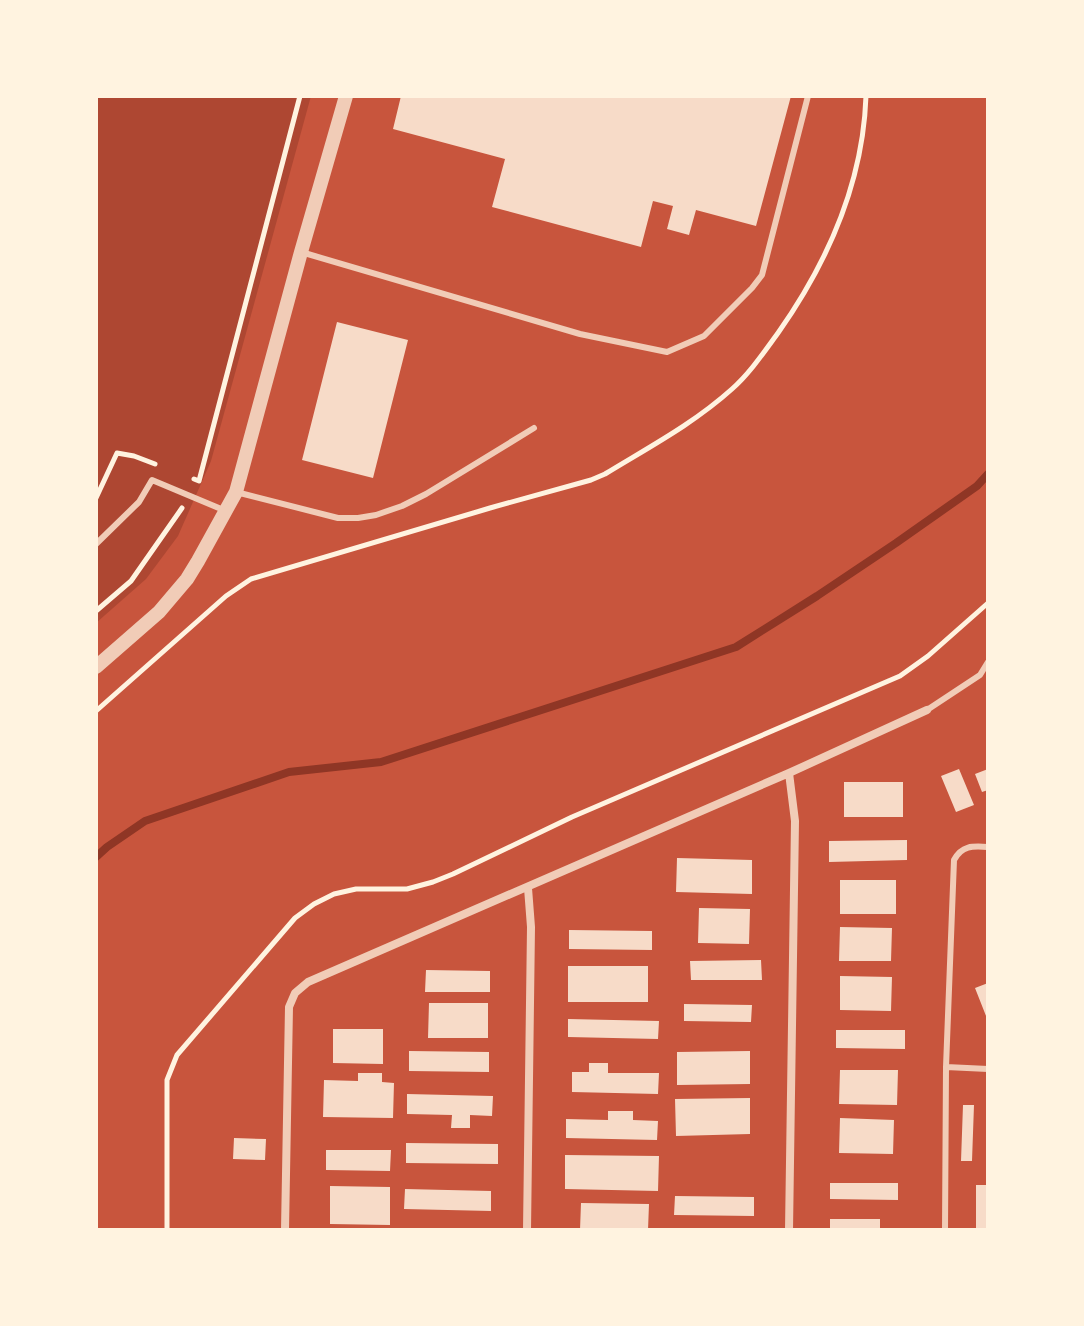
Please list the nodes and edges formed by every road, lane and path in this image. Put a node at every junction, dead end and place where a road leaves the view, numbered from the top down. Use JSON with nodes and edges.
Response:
{"nodes":[{"id":1,"x":300,"y":96,"type":"edge"},
{"id":2,"x":346,"y":96,"type":"edge"},
{"id":3,"x":808,"y":96,"type":"edge"},
{"id":4,"x":866,"y":96,"type":"edge"},
{"id":5,"x":301,"y":252,"type":"junction"},
{"id":6,"x":534,"y":428,"type":"dead end"},
{"id":7,"x":160,"y":466,"type":"dead end"},
{"id":8,"x":186,"y":476,"type":"dead end"},
{"id":9,"x":199,"y":481,"type":"junction"},
{"id":10,"x":236,"y":492,"type":"junction"},
{"id":11,"x":190,"y":496,"type":"junction"},
{"id":12,"x":96,"y":498,"type":"edge"},
{"id":13,"x":226,"y":511,"type":"junction"},
{"id":14,"x":96,"y":544,"type":"edge"},
{"id":15,"x":988,"y":603,"type":"edge"},
{"id":16,"x":96,"y":611,"type":"edge"},
{"id":17,"x":988,"y":662,"type":"edge"},
{"id":18,"x":96,"y":667,"type":"edge"},
{"id":19,"x":927,"y":710,"type":"joint"},
{"id":20,"x":96,"y":711,"type":"edge"},
{"id":21,"x":789,"y":773,"type":"junction"},
{"id":22,"x":988,"y":847,"type":"edge"},
{"id":23,"x":528,"y":888,"type":"junction"},
{"id":24,"x":946,"y":1067,"type":"junction"},
{"id":25,"x":988,"y":1069,"type":"edge"},
{"id":26,"x":167,"y":1230,"type":"edge"},
{"id":27,"x":285,"y":1230,"type":"edge"},
{"id":28,"x":527,"y":1230,"type":"edge"},
{"id":29,"x":789,"y":1230,"type":"edge"},
{"id":30,"x":945,"y":1230,"type":"edge"}],
"edges":[{"from":1,"to":9,"type":"path"},
{"from":2,"to":5,"type":"street"},
{"from":3,"to":5,"type":"lane"},
{"from":4,"to":20,"type":"path"},
{"from":5,"to":10,"type":"street"},
{"from":6,"to":10,"type":"lane"},
{"from":7,"to":12,"type":"path"},
{"from":8,"to":9,"type":"path"},
{"from":9,"to":11,"type":"path"},
{"from":10,"to":13,"type":"street"},
{"from":11,"to":13,"type":"lane"},
{"from":11,"to":14,"type":"lane"},
{"from":11,"to":16,"type":"path"},
{"from":13,"to":18,"type":"street"},
{"from":15,"to":26,"type":"path"},
{"from":17,"to":19,"type":"lane"},
{"from":19,"to":21,"type":"street"},
{"from":21,"to":23,"type":"street"},
{"from":21,"to":29,"type":"street"},
{"from":22,"to":24,"type":"lane"},
{"from":23,"to":27,"type":"street"},
{"from":23,"to":28,"type":"street"},
{"from":24,"to":25,"type":"lane"},
{"from":24,"to":30,"type":"lane"}]}
